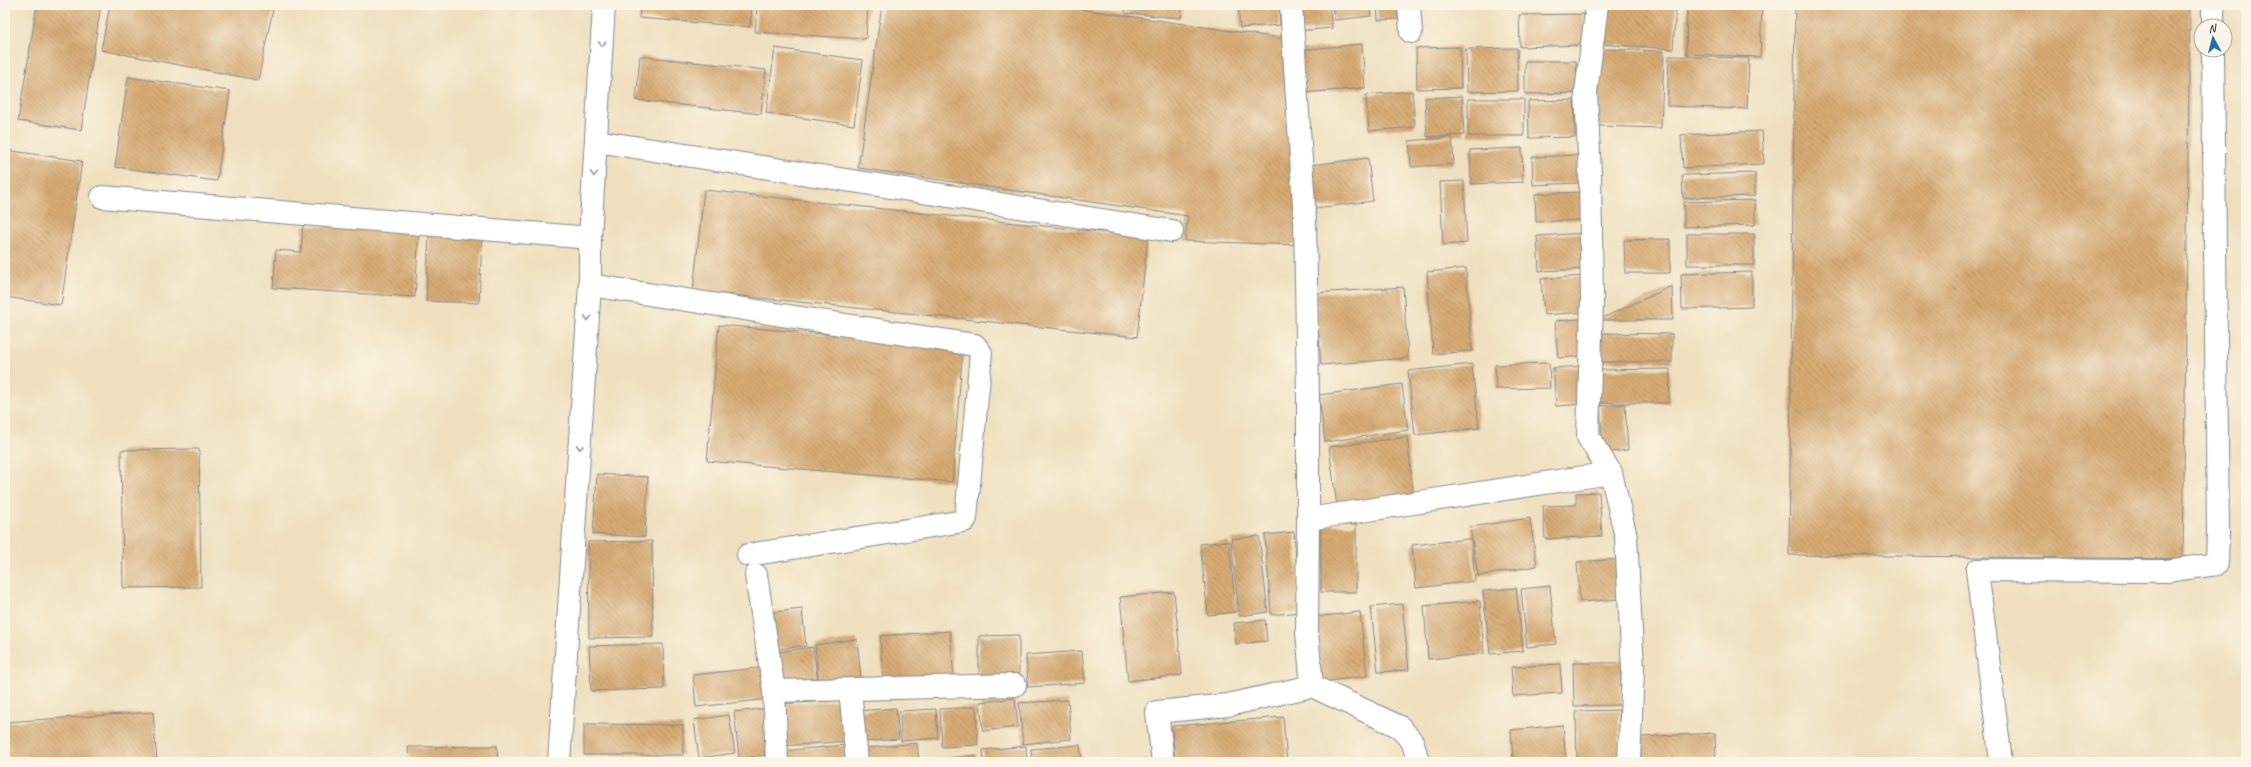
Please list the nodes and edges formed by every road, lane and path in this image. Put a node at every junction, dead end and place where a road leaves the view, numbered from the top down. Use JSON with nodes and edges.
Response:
{"nodes":[{"id":1,"x":604,"y":5,"type":"edge"},
{"id":2,"x":1291,"y":5,"type":"edge"},
{"id":3,"x":1409,"y":5,"type":"edge"},
{"id":4,"x":1597,"y":5,"type":"edge"},
{"id":5,"x":2213,"y":5,"type":"edge"},
{"id":6,"x":2213,"y":18,"type":"edge"},
{"id":7,"x":1411,"y":32,"type":"dead end"},
{"id":8,"x":2214,"y":58,"type":"edge"},
{"id":9,"x":596,"y":141,"type":"junction"},
{"id":10,"x":102,"y":197,"type":"dead end"},
{"id":11,"x":1172,"y":232,"type":"dead end"},
{"id":12,"x":590,"y":238,"type":"junction"},
{"id":13,"x":590,"y":285,"type":"junction"},
{"id":14,"x":1611,"y":473,"type":"junction"},
{"id":15,"x":1308,"y":519,"type":"junction"},
{"id":16,"x":748,"y":555,"type":"dead end"},
{"id":17,"x":756,"y":575,"type":"dead end"},
{"id":18,"x":1015,"y":686,"type":"dead end"},
{"id":19,"x":1312,"y":686,"type":"junction"},
{"id":20,"x":850,"y":690,"type":"junction"},
{"id":21,"x":774,"y":691,"type":"junction"},
{"id":22,"x":559,"y":762,"type":"edge"},
{"id":23,"x":777,"y":762,"type":"edge"},
{"id":24,"x":857,"y":762,"type":"edge"},
{"id":25,"x":1163,"y":762,"type":"edge"},
{"id":26,"x":1418,"y":762,"type":"edge"},
{"id":27,"x":1629,"y":762,"type":"edge"},
{"id":28,"x":2001,"y":762,"type":"edge"}],
"edges":[{"from":1,"to":9,"type":"street","one_way":true},
{"from":2,"to":15,"type":"street"},
{"from":3,"to":7,"type":"street"},
{"from":4,"to":14,"type":"street"},
{"from":5,"to":6,"type":"street"},
{"from":8,"to":28,"type":"street"},
{"from":9,"to":11,"type":"street"},
{"from":9,"to":12,"type":"street","one_way":true},
{"from":10,"to":12,"type":"street"},
{"from":12,"to":13,"type":"street"},
{"from":13,"to":16,"type":"street"},
{"from":13,"to":22,"type":"street","one_way":true},
{"from":14,"to":15,"type":"street"},
{"from":14,"to":27,"type":"street"},
{"from":15,"to":19,"type":"street"},
{"from":17,"to":21,"type":"street"},
{"from":18,"to":20,"type":"street"},
{"from":19,"to":25,"type":"street"},
{"from":19,"to":26,"type":"street"},
{"from":20,"to":21,"type":"street"},
{"from":20,"to":24,"type":"street"},
{"from":21,"to":23,"type":"street"}]}
